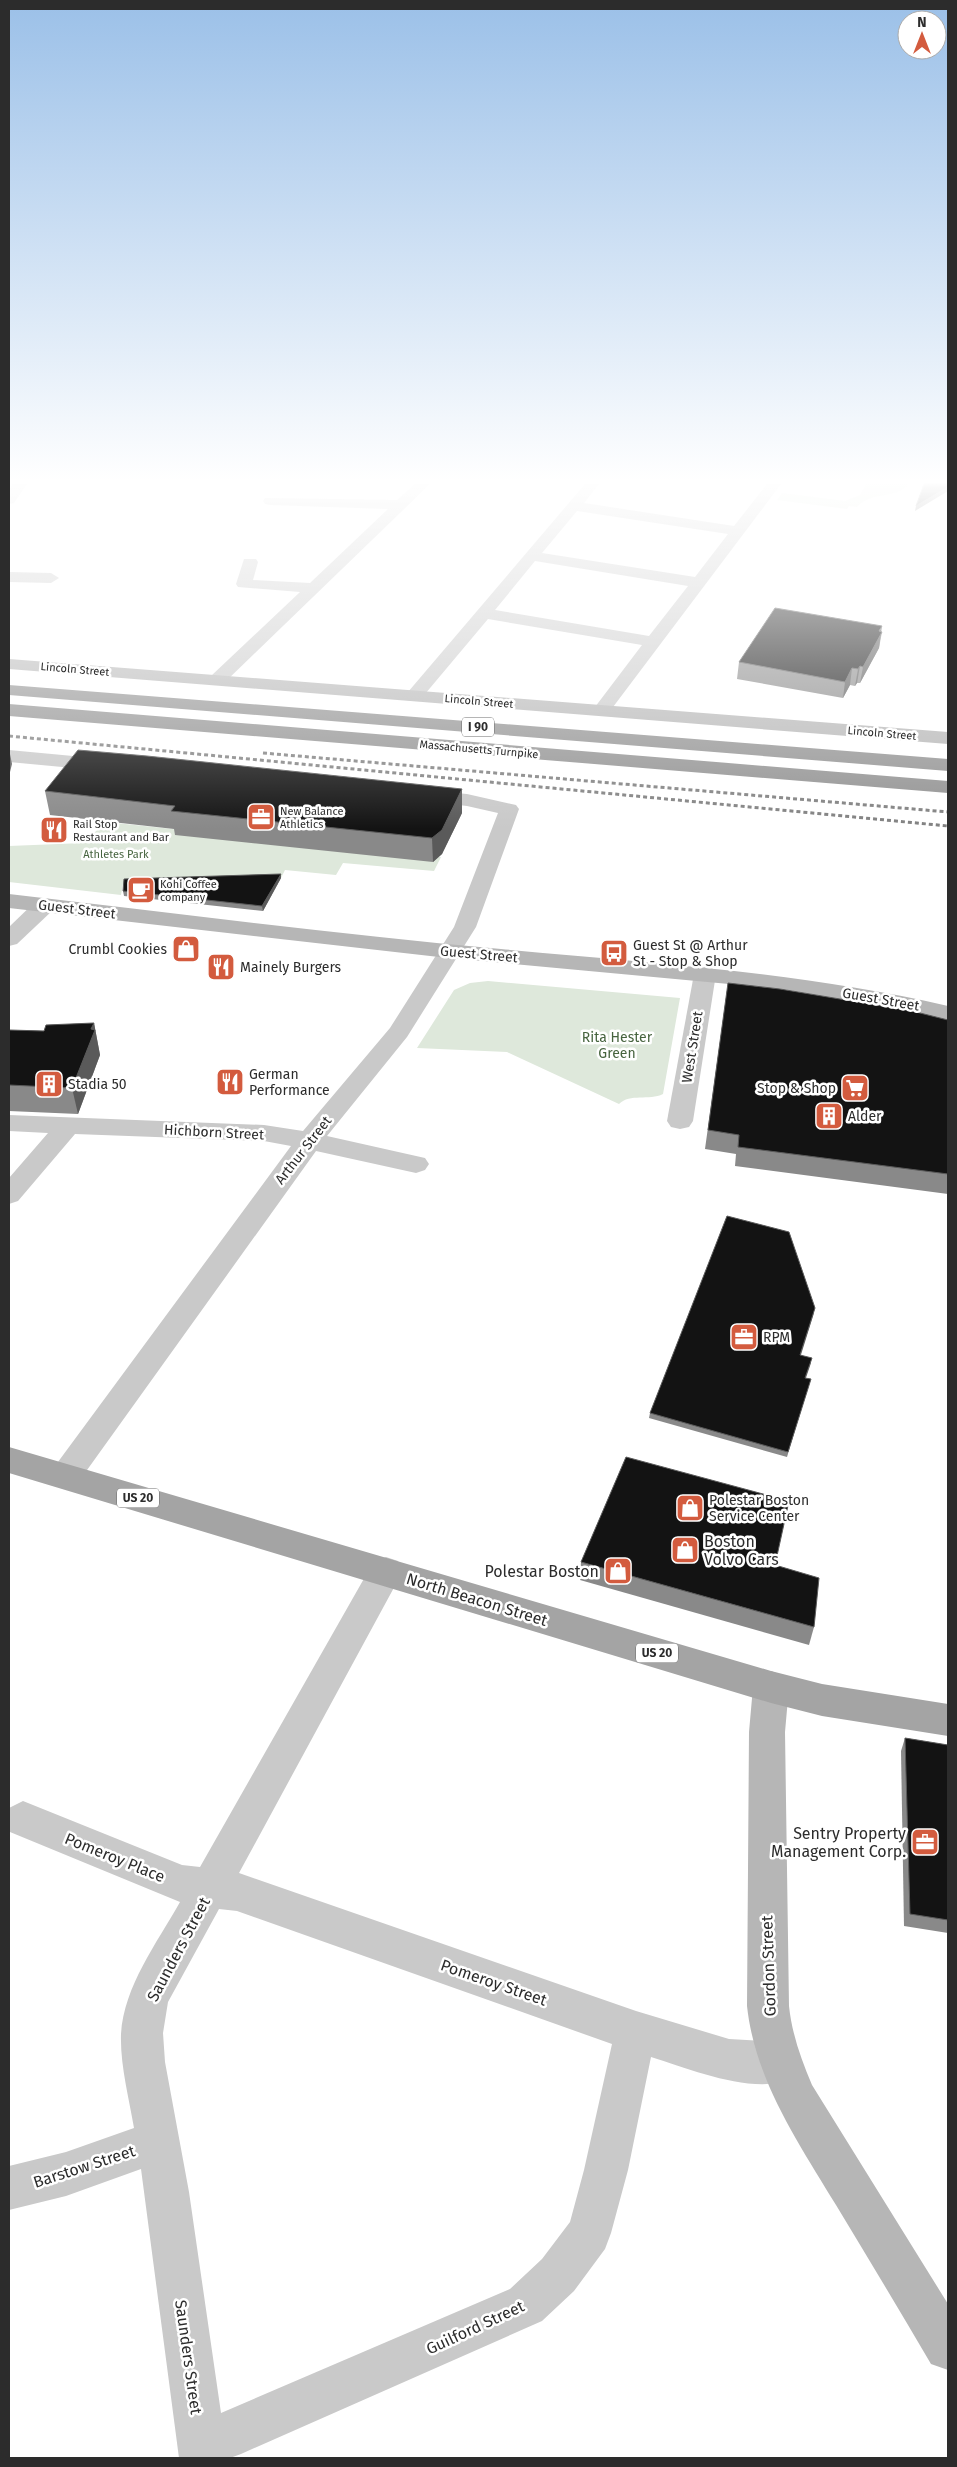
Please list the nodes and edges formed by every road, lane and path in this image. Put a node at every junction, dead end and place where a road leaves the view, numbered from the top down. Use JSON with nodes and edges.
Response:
{"nodes":[{"id":1,"x":302,"y":599,"type":"edge"},
{"id":2,"x":496,"y":599,"type":"edge"},
{"id":3,"x":687,"y":599,"type":"edge"},
{"id":4,"x":484,"y":613,"type":"junction"},
{"id":5,"x":654,"y":642,"type":"junction"},
{"id":6,"x":9,"y":664,"type":"edge"},
{"id":7,"x":217,"y":680,"type":"junction"},
{"id":8,"x":9,"y":690,"type":"edge"},
{"id":9,"x":414,"y":696,"type":"junction"},
{"id":10,"x":9,"y":710,"type":"edge"},
{"id":11,"x":602,"y":711,"type":"junction"},
{"id":12,"x":948,"y":738,"type":"edge"},
{"id":13,"x":9,"y":756,"type":"edge"},
{"id":14,"x":948,"y":765,"type":"edge"},
{"id":15,"x":126,"y":768,"type":"edge"},
{"id":16,"x":948,"y":787,"type":"edge"},
{"id":17,"x":409,"y":795,"type":"edge"},
{"id":18,"x":9,"y":901,"type":"edge"},
{"id":19,"x":45,"y":905,"type":"junction"},
{"id":20,"x":9,"y":940,"type":"edge"},
{"id":21,"x":450,"y":951,"type":"junction"},
{"id":22,"x":705,"y":974,"type":"junction"},
{"id":23,"x":948,"y":1013,"type":"edge"},
{"id":24,"x":680,"y":1121,"type":"dead end"},
{"id":25,"x":9,"y":1123,"type":"edge"},
{"id":26,"x":69,"y":1125,"type":"junction"},
{"id":27,"x":309,"y":1140,"type":"junction"},
{"id":28,"x":416,"y":1164,"type":"dead end"},
{"id":29,"x":9,"y":1195,"type":"edge"},
{"id":30,"x":9,"y":1460,"type":"edge"},
{"id":31,"x":66,"y":1475,"type":"junction"},
{"id":32,"x":386,"y":1571,"type":"junction"},
{"id":33,"x":771,"y":1687,"type":"junction"},
{"id":34,"x":948,"y":1720,"type":"edge"},
{"id":35,"x":23,"y":1819,"type":"dead end"},
{"id":36,"x":209,"y":1890,"type":"junction"},
{"id":37,"x":636,"y":2032,"type":"junction"},
{"id":38,"x":781,"y":2063,"type":"junction"},
{"id":39,"x":158,"y":2140,"type":"junction"},
{"id":40,"x":9,"y":2188,"type":"edge"},
{"id":41,"x":948,"y":2347,"type":"edge"},
{"id":42,"x":202,"y":2451,"type":"edge"}],
"edges":[{"from":1,"to":7,"type":"street"},
{"from":2,"to":4,"type":"street"},
{"from":3,"to":5,"type":"street"},
{"from":4,"to":5,"type":"street"},
{"from":4,"to":9,"type":"street"},
{"from":5,"to":11,"type":"street"},
{"from":6,"to":7,"type":"street","name":"Lincoln Street"},
{"from":7,"to":9,"type":"street","name":"Lincoln Street"},
{"from":8,"to":14,"type":"highway","name":"Massachusetts Turnpike","number":"I 90"},
{"from":9,"to":11,"type":"street","name":"Lincoln Street"},
{"from":10,"to":16,"type":"highway","name":"Massachusetts Turnpike","number":"I 90"},
{"from":11,"to":12,"type":"street","name":"Lincoln Street"},
{"from":13,"to":15,"type":"street"},
{"from":17,"to":21,"type":"street","name":"Arthur Street"},
{"from":18,"to":19,"type":"street","name":"Guest Street"},
{"from":19,"to":20,"type":"street"},
{"from":19,"to":21,"type":"street","name":"Guest Street"},
{"from":21,"to":22,"type":"street","name":"Guest Street"},
{"from":21,"to":27,"type":"street","name":"Arthur Street"},
{"from":22,"to":23,"type":"street","name":"Guest Street"},
{"from":22,"to":24,"type":"street","name":"West Street"},
{"from":25,"to":26,"type":"street","name":"Hichborn Street"},
{"from":26,"to":27,"type":"street","name":"Hichborn Street"},
{"from":26,"to":29,"type":"street"},
{"from":27,"to":28,"type":"street","name":"Hichborn Street"},
{"from":27,"to":31,"type":"street","name":"Arthur Street"},
{"from":30,"to":31,"type":"main road","name":"North Beacon Street","number":"US 20"},
{"from":31,"to":32,"type":"main road","name":"North Beacon Street","number":"US 20"},
{"from":32,"to":33,"type":"main road","name":"North Beacon Street","number":"US 20"},
{"from":32,"to":36,"type":"street","name":"Saunders Street"},
{"from":33,"to":34,"type":"main road","name":"North Beacon Street","number":"US 20"},
{"from":33,"to":38,"type":"street","name":"Gordon Street"},
{"from":35,"to":36,"type":"street","name":"Pomeroy Place"},
{"from":36,"to":37,"type":"street","name":"Pomeroy Street"},
{"from":36,"to":39,"type":"street","name":"Saunders Street"},
{"from":37,"to":38,"type":"street","name":"Pomeroy Street"},
{"from":37,"to":42,"type":"street","name":"Guilford Street"},
{"from":38,"to":41,"type":"street","name":"Gordon Street"},
{"from":39,"to":40,"type":"street","name":"Barstow Street"},
{"from":39,"to":42,"type":"street","name":"Saunders Street"}]}
